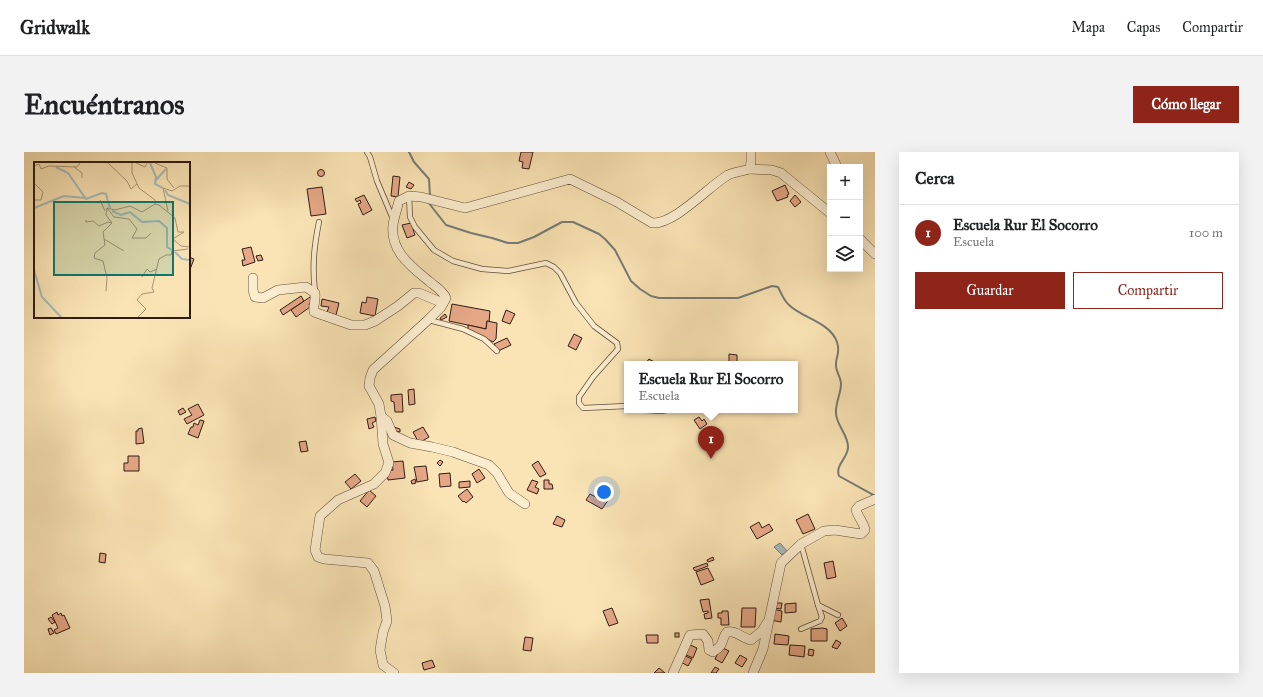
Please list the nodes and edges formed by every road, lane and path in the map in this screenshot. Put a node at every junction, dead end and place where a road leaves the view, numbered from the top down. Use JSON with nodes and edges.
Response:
{"nodes":[{"id":1,"x":366,"y":152,"type":"edge"},
{"id":2,"x":750,"y":152,"type":"edge"},
{"id":3,"x":830,"y":152,"type":"edge"},
{"id":4,"x":836,"y":164,"type":"edge"},
{"id":5,"x":750,"y":169,"type":"junction"},
{"id":6,"x":408,"y":196,"type":"junction"},
{"id":7,"x":827,"y":211,"type":"edge"},
{"id":8,"x":394,"y":220,"type":"junction"},
{"id":9,"x":319,"y":222,"type":"dead end"},
{"id":10,"x":863,"y":242,"type":"edge"},
{"id":11,"x":875,"y":254,"type":"edge"},
{"id":12,"x":253,"y":278,"type":"dead end"},
{"id":13,"x":315,"y":294,"type":"junction"},
{"id":14,"x":444,"y":303,"type":"junction"},
{"id":15,"x":428,"y":320,"type":"junction"},
{"id":16,"x":497,"y":351,"type":"dead end"},
{"id":17,"x":624,"y":406,"type":"edge"},
{"id":18,"x":381,"y":416,"type":"junction"},
{"id":19,"x":872,"y":500,"type":"edge"},
{"id":20,"x":525,"y":504,"type":"dead end"},
{"id":21,"x":802,"y":544,"type":"junction"},
{"id":22,"x":818,"y":605,"type":"junction"},
{"id":23,"x":838,"y":615,"type":"dead end"},
{"id":24,"x":769,"y":618,"type":"junction"},
{"id":25,"x":801,"y":629,"type":"dead end"},
{"id":26,"x":394,"y":673,"type":"edge"},
{"id":27,"x":673,"y":673,"type":"edge"},
{"id":28,"x":753,"y":673,"type":"edge"}],
"edges":[{"from":1,"to":8,"type":"lane"},
{"from":2,"to":5,"type":"street"},
{"from":3,"to":4,"type":"street"},
{"from":5,"to":6,"type":"street"},
{"from":5,"to":7,"type":"street"},
{"from":6,"to":8,"type":"street"},
{"from":6,"to":17,"type":"lane"},
{"from":8,"to":14,"type":"street"},
{"from":9,"to":13,"type":"lane"},
{"from":10,"to":11,"type":"street"},
{"from":12,"to":13,"type":"street"},
{"from":13,"to":14,"type":"street"},
{"from":14,"to":15,"type":"street"},
{"from":15,"to":16,"type":"lane"},
{"from":15,"to":18,"type":"street"},
{"from":18,"to":20,"type":"street"},
{"from":18,"to":26,"type":"street"},
{"from":19,"to":21,"type":"street"},
{"from":21,"to":22,"type":"lane"},
{"from":21,"to":24,"type":"street"},
{"from":22,"to":23,"type":"lane"},
{"from":22,"to":25,"type":"lane"},
{"from":24,"to":27,"type":"street"},
{"from":24,"to":28,"type":"street"}]}
